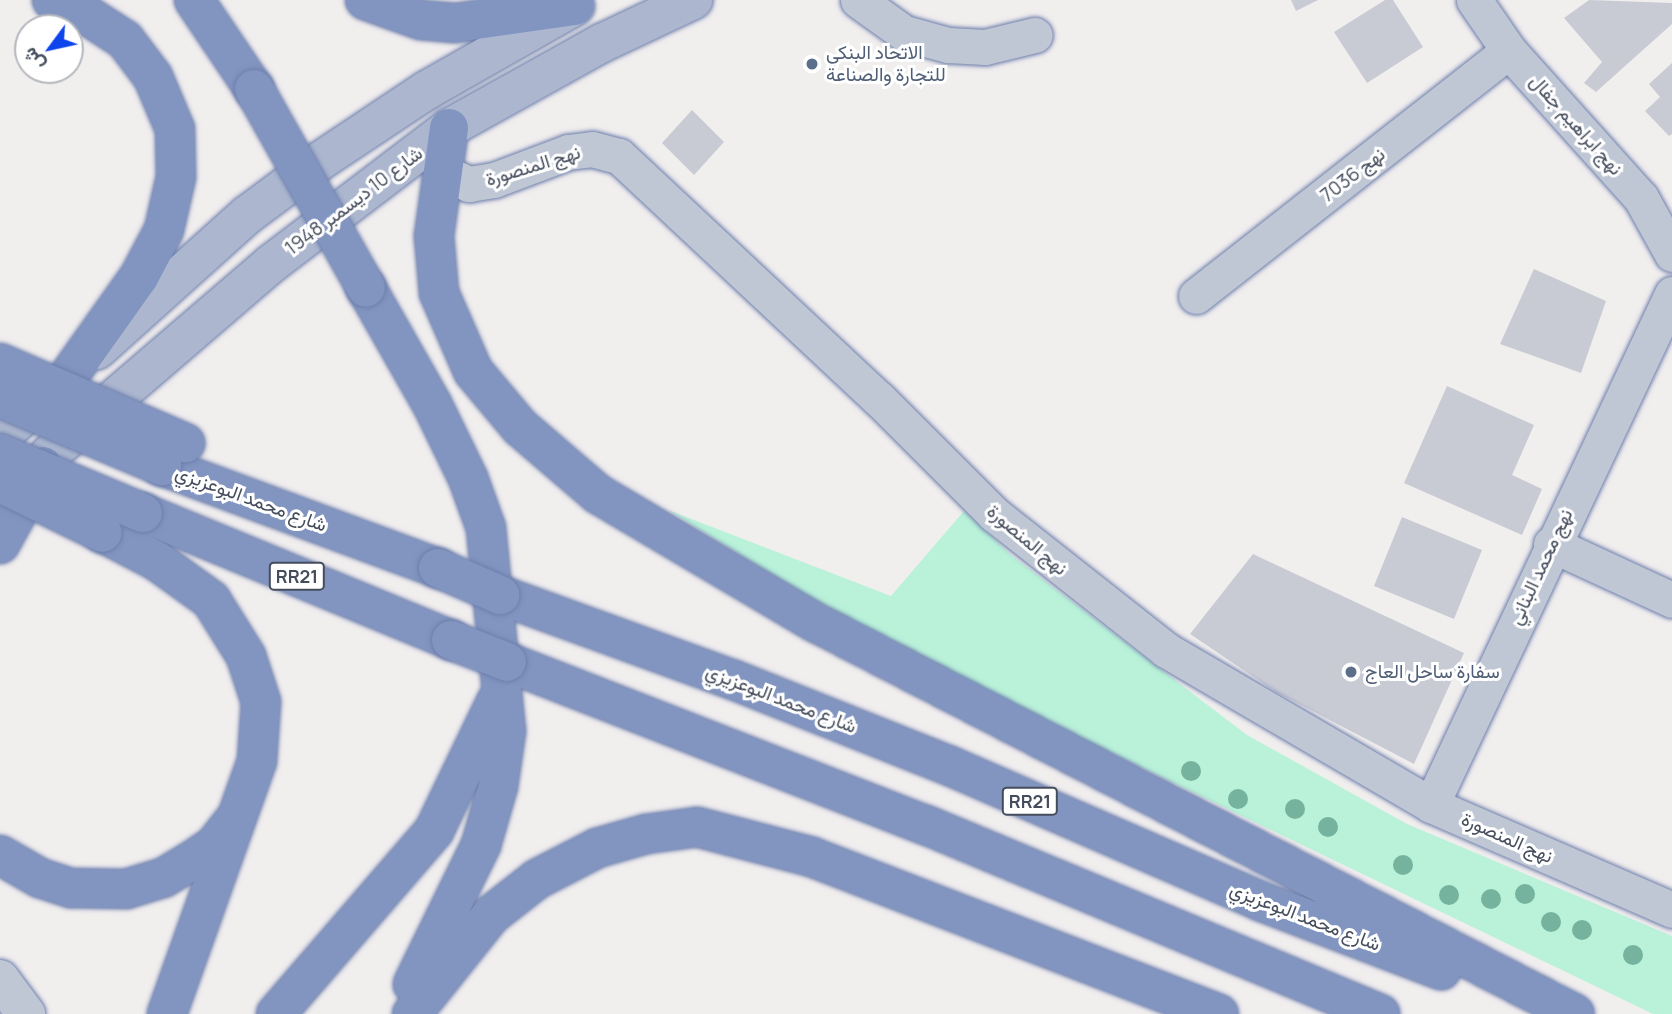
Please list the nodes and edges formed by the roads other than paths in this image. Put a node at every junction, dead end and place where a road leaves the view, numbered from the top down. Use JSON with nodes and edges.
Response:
{"nodes":[{"id":1,"x":52,"y":0,"type":"edge"},
{"id":2,"x":194,"y":0,"type":"edge"},
{"id":3,"x":365,"y":0,"type":"edge"},
{"id":4,"x":693,"y":0,"type":"edge"},
{"id":5,"x":858,"y":0,"type":"edge"},
{"id":6,"x":1474,"y":0,"type":"edge"},
{"id":7,"x":580,"y":3,"type":"edge"},
{"id":8,"x":1035,"y":35,"type":"dead end"},
{"id":9,"x":1509,"y":51,"type":"junction"},
{"id":10,"x":449,"y":128,"type":"junction"},
{"id":11,"x":442,"y":172,"type":"junction"},
{"id":12,"x":1672,"y":254,"type":"edge"},
{"id":13,"x":1672,"y":294,"type":"edge"},
{"id":14,"x":1196,"y":296,"type":"dead end"},
{"id":15,"x":1662,"y":334,"type":"edge"},
{"id":16,"x":0,"y":363,"type":"edge"},
{"id":17,"x":68,"y":377,"type":"junction"},
{"id":18,"x":0,"y":398,"type":"edge"},
{"id":19,"x":0,"y":437,"type":"edge"},
{"id":20,"x":0,"y":453,"type":"edge"},
{"id":21,"x":50,"y":454,"type":"junction"},
{"id":22,"x":174,"y":454,"type":"junction"},
{"id":23,"x":0,"y":483,"type":"edge"},
{"id":24,"x":0,"y":510,"type":"edge"},
{"id":25,"x":0,"y":544,"type":"edge"},
{"id":26,"x":1551,"y":544,"type":"junction"},
{"id":27,"x":1672,"y":600,"type":"edge"},
{"id":28,"x":504,"y":677,"type":"junction"},
{"id":29,"x":1431,"y":806,"type":"junction"},
{"id":30,"x":240,"y":813,"type":"junction"},
{"id":31,"x":0,"y":855,"type":"edge"},
{"id":32,"x":1672,"y":910,"type":"edge"},
{"id":33,"x":0,"y":979,"type":"edge"},
{"id":34,"x":26,"y":1014,"type":"edge"},
{"id":35,"x":167,"y":1014,"type":"edge"},
{"id":36,"x":276,"y":1014,"type":"edge"},
{"id":37,"x":397,"y":1014,"type":"edge"},
{"id":38,"x":412,"y":1014,"type":"edge"},
{"id":39,"x":1219,"y":1014,"type":"edge"},
{"id":40,"x":1380,"y":1014,"type":"edge"},
{"id":41,"x":1557,"y":1014,"type":"edge"},
{"id":42,"x":1575,"y":1014,"type":"edge"}],
"edges":[{"from":1,"to":17,"type":"highway"},
{"from":2,"to":28,"type":"highway","bridge":true},
{"from":3,"to":7,"type":"highway"},
{"from":4,"to":10,"type":"main road","name":"شارع 10 ديسمبر 1948"},
{"from":5,"to":8,"type":"street"},
{"from":6,"to":9,"type":"street","name":"نهج ابراهيم جفال"},
{"from":7,"to":17,"type":"main road"},
{"from":9,"to":12,"type":"street","name":"نهج ابراهيم جفال"},
{"from":9,"to":14,"type":"street","name":"نهج 7036"},
{"from":10,"to":11,"type":"highway"},
{"from":10,"to":21,"type":"main road","name":"شارع 10 ديسمبر 1948"},
{"from":11,"to":29,"type":"street","name":"نهج المنصورة"},
{"from":11,"to":42,"type":"highway"},
{"from":13,"to":15,"type":"street"},
{"from":15,"to":26,"type":"street","name":"نهج محمد البناني"},
{"from":16,"to":22,"type":"highway","bridge":true},
{"from":17,"to":19,"type":"main road"},
{"from":18,"to":22,"type":"highway","name":"شارع محمد البوعزيزي","number":"RR21","bridge":true},
{"from":20,"to":28,"type":"highway","number":"RR21","bridge":true},
{"from":21,"to":24,"type":"main road","name":"شارع 10 ديسمبر 1948"},
{"from":21,"to":25,"type":"highway"},
{"from":22,"to":41,"type":"highway","name":"شارع محمد البوعزيزي","number":"RR21","bridge":true},
{"from":23,"to":30,"type":"highway","bridge":true},
{"from":26,"to":27,"type":"street"},
{"from":26,"to":29,"type":"street","name":"نهج محمد البناني"},
{"from":28,"to":36,"type":"highway"},
{"from":28,"to":37,"type":"highway"},
{"from":28,"to":40,"type":"highway","number":"RR21"},
{"from":29,"to":32,"type":"street","name":"نهج المنصورة"},
{"from":30,"to":31,"type":"highway"},
{"from":30,"to":35,"type":"highway"},
{"from":33,"to":34,"type":"street"},
{"from":38,"to":39,"type":"highway"}]}
